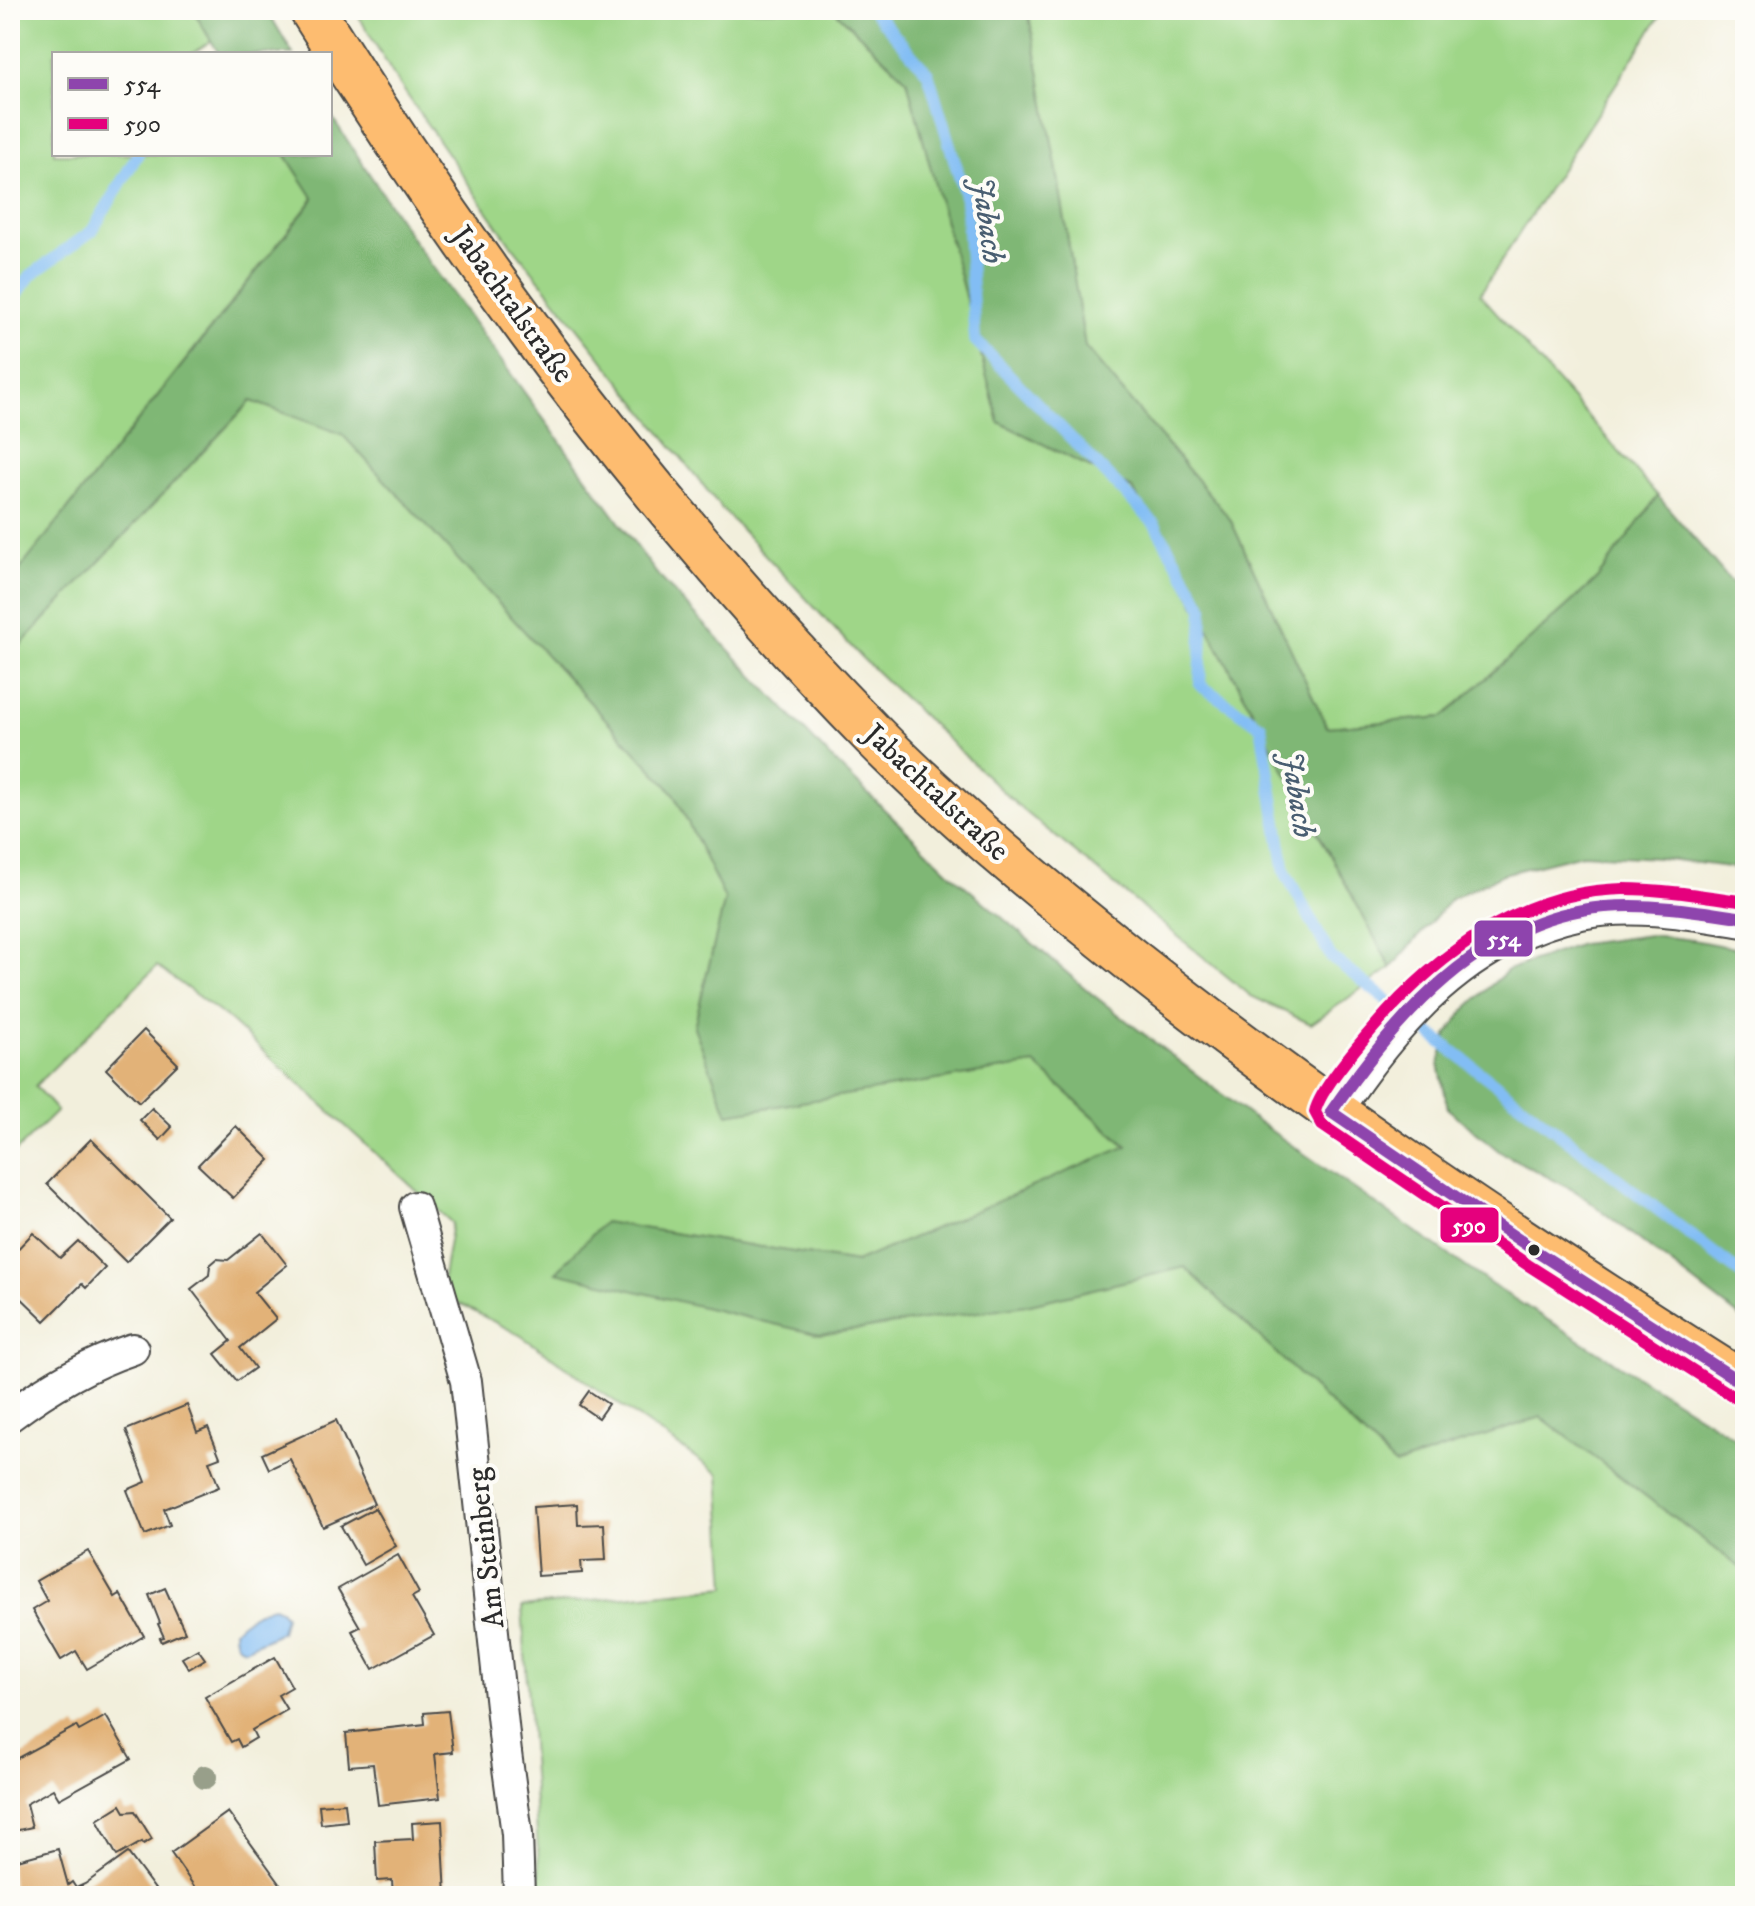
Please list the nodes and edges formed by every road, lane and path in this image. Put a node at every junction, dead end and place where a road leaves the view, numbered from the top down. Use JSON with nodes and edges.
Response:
{"nodes":[{"id":1,"x":312,"y":10,"type":"edge"},
{"id":2,"x":1745,"y":918,"type":"edge"},
{"id":3,"x":1331,"y":1112,"type":"junction"},
{"id":4,"x":415,"y":1207,"type":"dead end"},
{"id":5,"x":133,"y":1349,"type":"dead end"},
{"id":6,"x":1745,"y":1385,"type":"edge"},
{"id":7,"x":10,"y":1416,"type":"edge"},
{"id":8,"x":519,"y":1896,"type":"edge"}],
"edges":[{"from":1,"to":3,"type":"main road","name":"Jabachtalstraße"},
{"from":2,"to":3,"type":"street"},
{"from":3,"to":6,"type":"main road","name":"Jabachtalstraße"},
{"from":4,"to":8,"type":"street","name":"Am Steinberg"},
{"from":5,"to":7,"type":"street"}]}
